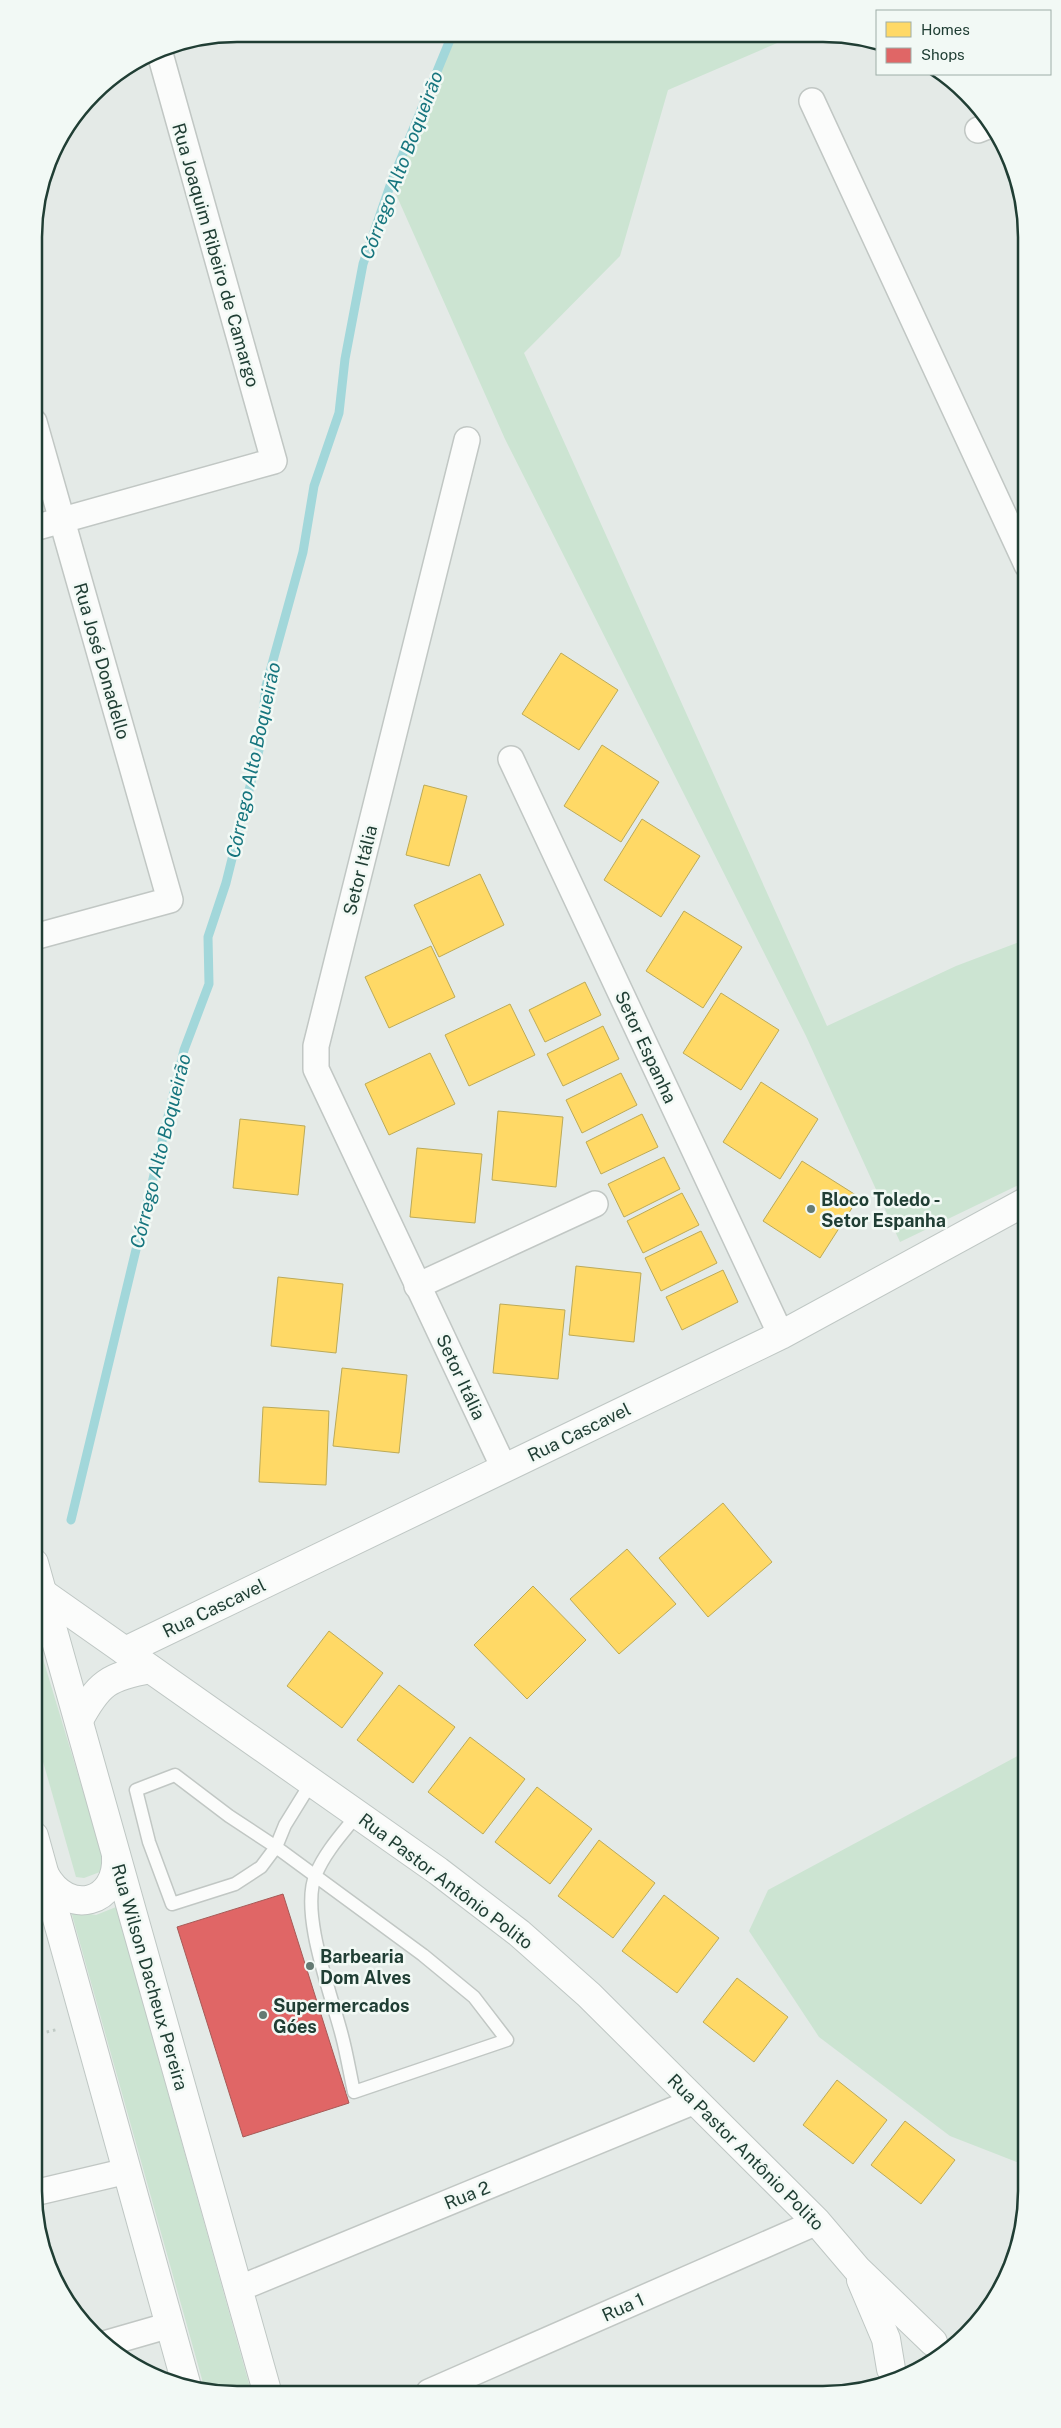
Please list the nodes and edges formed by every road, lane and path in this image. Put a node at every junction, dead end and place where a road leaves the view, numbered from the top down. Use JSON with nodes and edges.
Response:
{"nodes":[{"id":1,"x":161,"y":58,"type":"edge"},
{"id":2,"x":812,"y":101,"type":"dead end"},
{"id":3,"x":467,"y":440,"type":"dead end"},
{"id":4,"x":42,"y":450,"type":"edge"},
{"id":5,"x":62,"y":520,"type":"junction"},
{"id":6,"x":42,"y":526,"type":"edge"},
{"id":7,"x":1018,"y":546,"type":"edge"},
{"id":8,"x":511,"y":759,"type":"dead end"},
{"id":9,"x":42,"y":935,"type":"edge"},
{"id":10,"x":595,"y":1204,"type":"dead end"},
{"id":11,"x":1018,"y":1206,"type":"edge"},
{"id":12,"x":418,"y":1286,"type":"junction"},
{"id":13,"x":781,"y":1335,"type":"junction"},
{"id":14,"x":504,"y":1468,"type":"junction"},
{"id":15,"x":42,"y":1592,"type":"edge"},
{"id":16,"x":42,"y":1602,"type":"edge"},
{"id":17,"x":125,"y":1651,"type":"junction"},
{"id":18,"x":150,"y":1669,"type":"junction"},
{"id":19,"x":78,"y":1720,"type":"junction"},
{"id":20,"x":311,"y":1783,"type":"junction"},
{"id":21,"x":357,"y":1815,"type":"junction"},
{"id":22,"x":276,"y":1846,"type":"junction"},
{"id":23,"x":116,"y":1856,"type":"junction"},
{"id":24,"x":42,"y":1865,"type":"edge"},
{"id":25,"x":315,"y":1875,"type":"junction"},
{"id":26,"x":45,"y":1876,"type":"junction"},
{"id":27,"x":695,"y":2101,"type":"junction"},
{"id":28,"x":127,"y":2171,"type":"junction"},
{"id":29,"x":42,"y":2191,"type":"edge"},
{"id":30,"x":817,"y":2222,"type":"junction"},
{"id":31,"x":857,"y":2269,"type":"junction"},
{"id":32,"x":238,"y":2289,"type":"junction"},
{"id":33,"x":170,"y":2325,"type":"junction"},
{"id":34,"x":114,"y":2341,"type":"edge"},
{"id":35,"x":941,"y":2346,"type":"edge"},
{"id":36,"x":891,"y":2373,"type":"edge"},
{"id":37,"x":890,"y":2374,"type":"edge"},
{"id":38,"x":185,"y":2378,"type":"edge"},
{"id":39,"x":266,"y":2386,"type":"edge"},
{"id":40,"x":443,"y":2386,"type":"edge"}],
"edges":[{"from":1,"to":5,"type":"street","name":"Rua Joaquim Ribeiro de Camargo"},
{"from":2,"to":7,"type":"street"},
{"from":3,"to":12,"type":"street","name":"Setor Itália"},
{"from":4,"to":5,"type":"street","name":"Rua José Donadello"},
{"from":5,"to":6,"type":"street"},
{"from":5,"to":9,"type":"street","name":"Rua José Donadello"},
{"from":8,"to":13,"type":"street","name":"Setor Espanha"},
{"from":10,"to":12,"type":"street"},
{"from":11,"to":13,"type":"main road","name":"Rua Cascavel"},
{"from":12,"to":14,"type":"street","name":"Setor Itália"},
{"from":13,"to":14,"type":"main road","name":"Rua Cascavel"},
{"from":14,"to":17,"type":"main road","name":"Rua Cascavel"},
{"from":15,"to":17,"type":"main road","name":"Rua Pastor Antônio Polito"},
{"from":16,"to":19,"type":"main road","name":"Rua Wilson Dacheux Pereira"},
{"from":17,"to":18,"type":"main road","name":"Rua Pastor Antônio Polito"},
{"from":18,"to":19,"type":"main road"},
{"from":18,"to":20,"type":"main road","name":"Rua Pastor Antônio Polito"},
{"from":19,"to":23,"type":"main road","name":"Rua Wilson Dacheux Pereira"},
{"from":20,"to":21,"type":"main road","name":"Rua Pastor Antônio Polito"},
{"from":20,"to":22,"type":"lane"},
{"from":21,"to":25,"type":"lane"},
{"from":21,"to":27,"type":"main road","name":"Rua Pastor Antônio Polito"},
{"from":22,"to":22,"type":"lane"},
{"from":22,"to":25,"type":"lane"},
{"from":23,"to":26,"type":"main road"},
{"from":23,"to":32,"type":"main road","name":"Rua Wilson Dacheux Pereira"},
{"from":24,"to":26,"type":"main road"},
{"from":25,"to":25,"type":"lane"},
{"from":26,"to":28,"type":"main road"},
{"from":27,"to":30,"type":"main road","name":"Rua Pastor Antônio Polito"},
{"from":27,"to":32,"type":"street","name":"Rua 2"},
{"from":28,"to":29,"type":"street"},
{"from":28,"to":33,"type":"main road"},
{"from":30,"to":31,"type":"main road","name":"Rua Pastor Antônio Polito"},
{"from":30,"to":40,"type":"street","name":"Rua 1"},
{"from":31,"to":35,"type":"main road","name":"Rua Pastor Antônio Polito"},
{"from":31,"to":37,"type":"main road","name":"Rua Pastor Antônio Polito"},
{"from":32,"to":39,"type":"main road","name":"Rua Wilson Dacheux Pereira"},
{"from":33,"to":34,"type":"street"},
{"from":33,"to":38,"type":"main road"},
{"from":35,"to":36,"type":"main road"}]}
